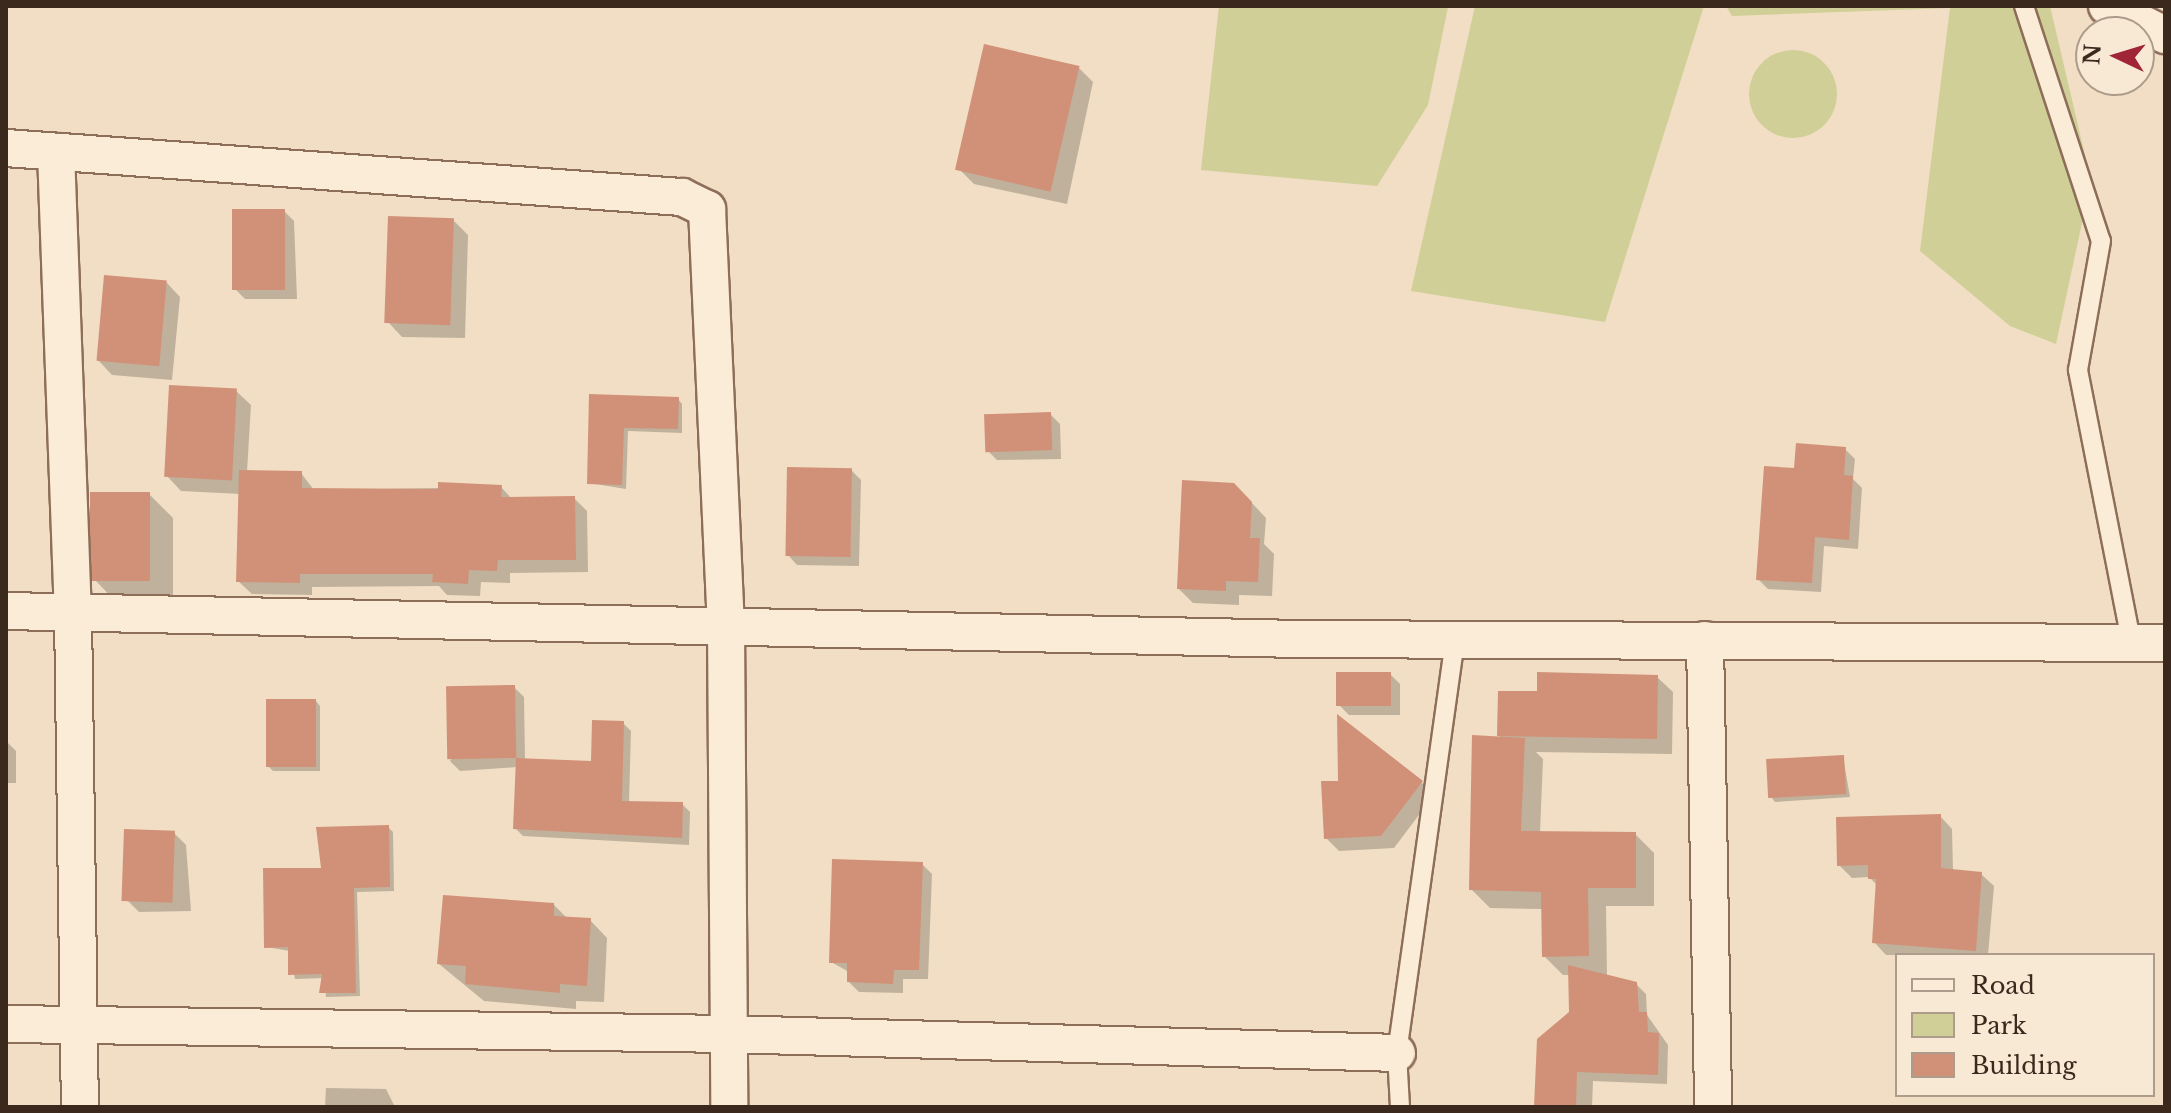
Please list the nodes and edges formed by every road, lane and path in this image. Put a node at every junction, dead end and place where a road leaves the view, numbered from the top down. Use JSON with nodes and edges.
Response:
{"nodes":[{"id":1,"x":2024,"y":6,"type":"edge"},
{"id":2,"x":2107,"y":6,"type":"edge"},
{"id":3,"x":2165,"y":35,"type":"edge"},
{"id":4,"x":6,"y":148,"type":"edge"},
{"id":5,"x":56,"y":152,"type":"junction"},
{"id":6,"x":6,"y":611,"type":"edge"},
{"id":7,"x":73,"y":613,"type":"junction"},
{"id":8,"x":726,"y":625,"type":"junction"},
{"id":9,"x":1455,"y":639,"type":"junction"},
{"id":10,"x":1705,"y":640,"type":"junction"},
{"id":11,"x":2148,"y":641,"type":"edge"},
{"id":12,"x":6,"y":1024,"type":"edge"},
{"id":13,"x":78,"y":1027,"type":"junction"},
{"id":14,"x":727,"y":1034,"type":"junction"},
{"id":15,"x":1397,"y":1053,"type":"junction"},
{"id":16,"x":80,"y":1107,"type":"edge"},
{"id":17,"x":729,"y":1107,"type":"edge"},
{"id":18,"x":1400,"y":1107,"type":"edge"},
{"id":19,"x":1713,"y":1107,"type":"edge"}],
"edges":[{"from":1,"to":11,"type":"lane"},
{"from":2,"to":3,"type":"street"},
{"from":4,"to":5,"type":"street"},
{"from":5,"to":7,"type":"street"},
{"from":5,"to":8,"type":"street"},
{"from":6,"to":7,"type":"street"},
{"from":7,"to":8,"type":"street"},
{"from":7,"to":13,"type":"street"},
{"from":8,"to":9,"type":"street"},
{"from":8,"to":14,"type":"street"},
{"from":9,"to":10,"type":"street"},
{"from":9,"to":15,"type":"lane"},
{"from":10,"to":11,"type":"street"},
{"from":10,"to":19,"type":"street"},
{"from":12,"to":13,"type":"street"},
{"from":13,"to":14,"type":"street"},
{"from":13,"to":16,"type":"street"},
{"from":14,"to":15,"type":"street"},
{"from":14,"to":17,"type":"street"},
{"from":15,"to":18,"type":"lane"}]}
